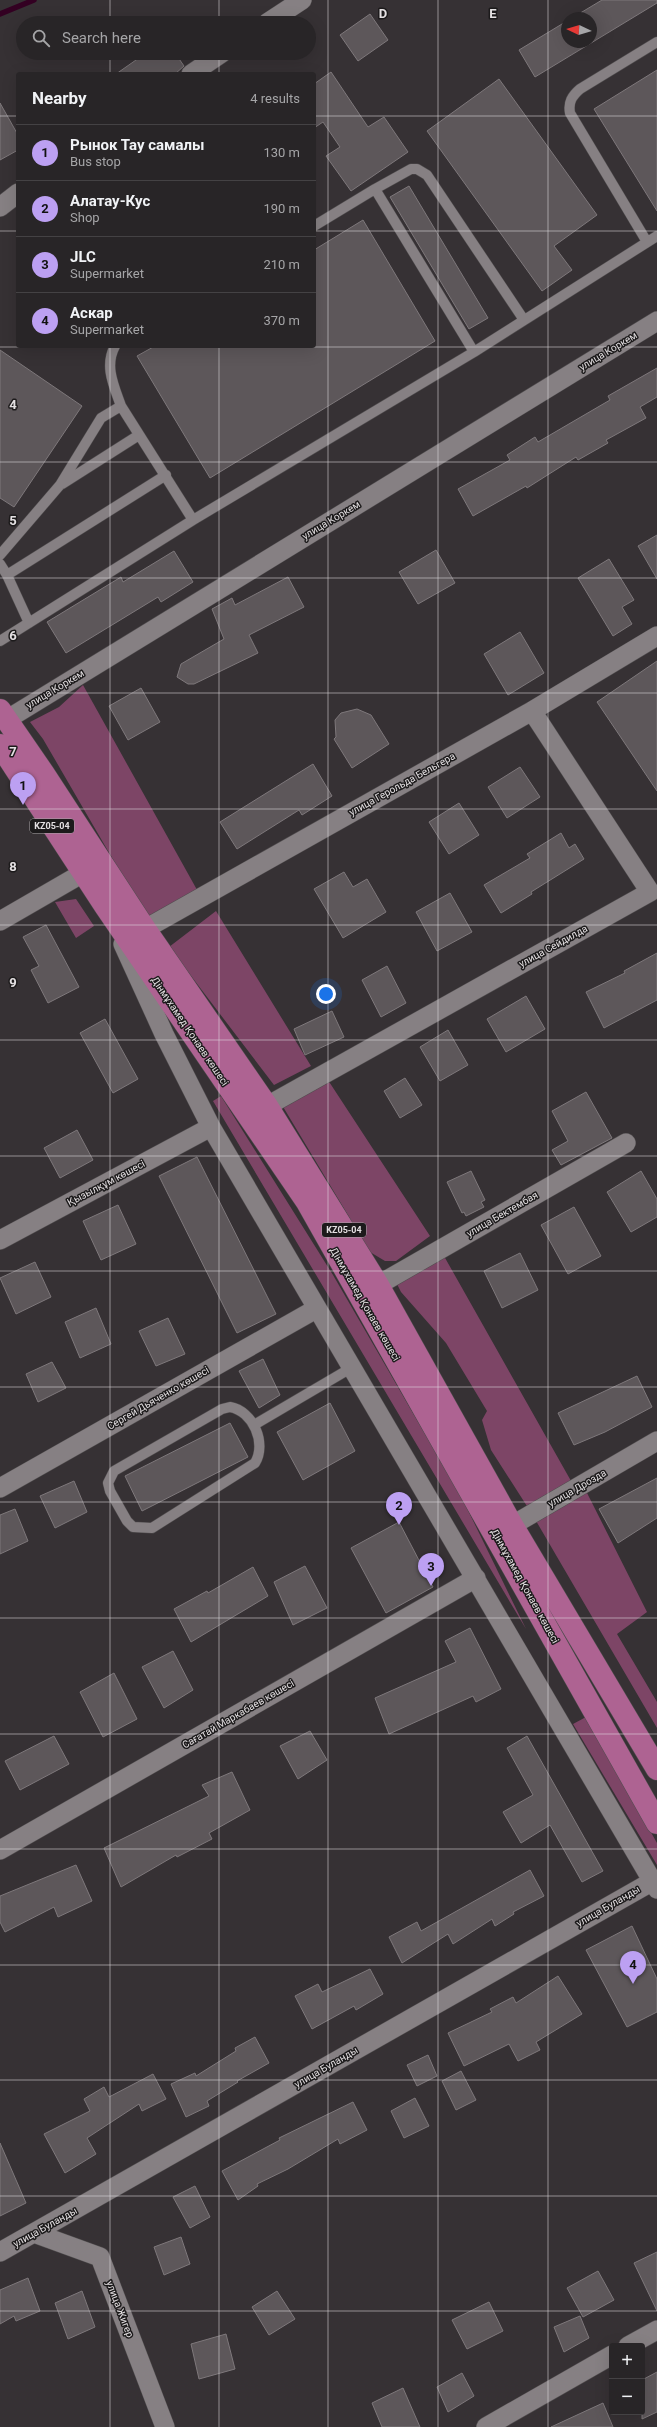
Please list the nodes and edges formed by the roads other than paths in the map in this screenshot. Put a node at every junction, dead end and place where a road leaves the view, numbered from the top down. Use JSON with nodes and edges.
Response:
{"nodes":[{"id":1,"x":302,"y":0,"type":"edge"},
{"id":2,"x":278,"y":16,"type":"edge"},
{"id":3,"x":657,"y":42,"type":"edge"},
{"id":4,"x":212,"y":60,"type":"edge"},
{"id":5,"x":194,"y":72,"type":"edge"},
{"id":6,"x":375,"y":189,"type":"junction"},
{"id":7,"x":16,"y":195,"type":"edge"},
{"id":8,"x":0,"y":207,"type":"edge"},
{"id":9,"x":316,"y":225,"type":"edge"},
{"id":10,"x":657,"y":236,"type":"edge"},
{"id":11,"x":647,"y":242,"type":"junction"},
{"id":12,"x":524,"y":320,"type":"junction"},
{"id":13,"x":657,"y":321,"type":"edge"},
{"id":14,"x":114,"y":348,"type":"edge"},
{"id":15,"x":474,"y":352,"type":"junction"},
{"id":16,"x":121,"y":406,"type":"junction"},
{"id":17,"x":139,"y":435,"type":"junction"},
{"id":18,"x":166,"y":475,"type":"junction"},
{"id":19,"x":60,"y":485,"type":"junction"},
{"id":20,"x":193,"y":520,"type":"junction"},
{"id":21,"x":0,"y":555,"type":"edge"},
{"id":22,"x":0,"y":564,"type":"edge"},
{"id":23,"x":7,"y":575,"type":"junction"},
{"id":24,"x":29,"y":623,"type":"junction"},
{"id":25,"x":657,"y":636,"type":"edge"},
{"id":26,"x":0,"y":642,"type":"edge"},
{"id":27,"x":532,"y":711,"type":"junction"},
{"id":28,"x":3,"y":715,"type":"edge"},
{"id":29,"x":0,"y":745,"type":"edge"},
{"id":30,"x":83,"y":873,"type":"junction"},
{"id":31,"x":654,"y":896,"type":"edge"},
{"id":32,"x":105,"y":906,"type":"junction"},
{"id":33,"x":0,"y":921,"type":"edge"},
{"id":34,"x":145,"y":929,"type":"junction"},
{"id":35,"x":267,"y":1106,"type":"junction"},
{"id":36,"x":211,"y":1127,"type":"junction"},
{"id":37,"x":626,"y":1143,"type":"dead end"},
{"id":38,"x":0,"y":1240,"type":"edge"},
{"id":39,"x":378,"y":1285,"type":"junction"},
{"id":40,"x":316,"y":1309,"type":"junction"},
{"id":41,"x":351,"y":1368,"type":"junction"},
{"id":42,"x":254,"y":1424,"type":"junction"},
{"id":43,"x":657,"y":1441,"type":"edge"},
{"id":44,"x":0,"y":1488,"type":"edge"},
{"id":45,"x":504,"y":1530,"type":"junction"},
{"id":46,"x":476,"y":1578,"type":"junction"},
{"id":47,"x":657,"y":1769,"type":"edge"},
{"id":48,"x":657,"y":1823,"type":"edge"},
{"id":49,"x":0,"y":1850,"type":"edge"},
{"id":50,"x":655,"y":1885,"type":"edge"},
{"id":51,"x":34,"y":2233,"type":"junction"},
{"id":52,"x":0,"y":2252,"type":"edge"},
{"id":53,"x":657,"y":2330,"type":"edge"},
{"id":54,"x":633,"y":2343,"type":"edge"},
{"id":55,"x":609,"y":2357,"type":"edge"},
{"id":56,"x":165,"y":2427,"type":"edge"},
{"id":57,"x":486,"y":2427,"type":"edge"}],
"edges":[{"from":1,"to":2,"type":"street"},
{"from":3,"to":11,"type":"lane"},
{"from":4,"to":5,"type":"street"},
{"from":6,"to":9,"type":"lane"},
{"from":6,"to":12,"type":"lane"},
{"from":6,"to":15,"type":"lane"},
{"from":7,"to":8,"type":"street"},
{"from":10,"to":11,"type":"lane"},
{"from":11,"to":12,"type":"lane"},
{"from":12,"to":15,"type":"lane"},
{"from":13,"to":28,"type":"street","name":"улица Коркем"},
{"from":14,"to":16,"type":"lane"},
{"from":15,"to":20,"type":"lane"},
{"from":16,"to":17,"type":"lane"},
{"from":16,"to":19,"type":"lane"},
{"from":17,"to":18,"type":"lane"},
{"from":17,"to":19,"type":"lane"},
{"from":18,"to":20,"type":"lane"},
{"from":18,"to":23,"type":"lane"},
{"from":19,"to":21,"type":"lane"},
{"from":20,"to":24,"type":"lane"},
{"from":22,"to":23,"type":"lane"},
{"from":23,"to":24,"type":"lane"},
{"from":24,"to":26,"type":"lane"},
{"from":25,"to":27,"type":"street","name":"улица Герольда Бельгера"},
{"from":27,"to":31,"type":"street","name":"улица Сейдилда"},
{"from":27,"to":34,"type":"street","name":"улица Герольда Бельгера"},
{"from":28,"to":34,"type":"main road","name":"Дінмұхамед Қонаев көшесі","number":"KZ05-04"},
{"from":29,"to":30,"type":"main road","name":"Дінмұхамед Қонаев көшесі","number":"KZ05-04"},
{"from":30,"to":32,"type":"main road","name":"Дінмұхамед Қонаев көшесі","number":"KZ05-04"},
{"from":30,"to":33,"type":"street"},
{"from":31,"to":35,"type":"street","name":"улица Сейдилда"},
{"from":32,"to":36,"type":"street"},
{"from":32,"to":45,"type":"main road","name":"Дінмұхамед Қонаев көшесі","number":"KZ05-04"},
{"from":34,"to":35,"type":"main road","name":"Дінмұхамед Қонаев көшесі","number":"KZ05-04"},
{"from":35,"to":39,"type":"main road","name":"Дінмұхамед Қонаев көшесі","number":"KZ05-04"},
{"from":36,"to":38,"type":"street","name":"Қызылқұм көшесі"},
{"from":36,"to":40,"type":"street"},
{"from":37,"to":39,"type":"street","name":"улица Бектембая"},
{"from":39,"to":45,"type":"main road","name":"Дінмұхамед Қонаев көшесі","number":"KZ05-04"},
{"from":40,"to":41,"type":"street"},
{"from":40,"to":44,"type":"street","name":"Сергей Дьяченко көшесі"},
{"from":41,"to":42,"type":"lane"},
{"from":41,"to":46,"type":"street"},
{"from":42,"to":42,"type":"lane"},
{"from":43,"to":45,"type":"street","name":"улица Дрозда"},
{"from":45,"to":47,"type":"main road","name":"Дінмұхамед Қонаев көшесі","number":"KZ05-04"},
{"from":45,"to":48,"type":"main road","name":"Дінмұхамед Қонаев көшесі","number":"KZ05-04"},
{"from":46,"to":49,"type":"street","name":"Сағатай Маркабаев көшесі"},
{"from":46,"to":50,"type":"street"},
{"from":50,"to":51,"type":"street","name":"улица Буланды"},
{"from":51,"to":52,"type":"street","name":"улица Буланды"},
{"from":51,"to":56,"type":"street","name":"улица Жигер"},
{"from":53,"to":54,"type":"street"},
{"from":55,"to":57,"type":"street"}]}
